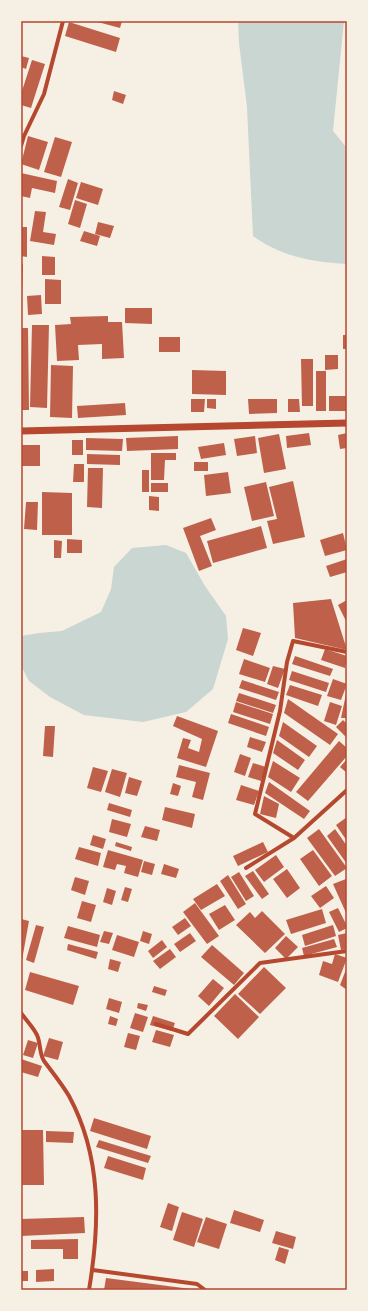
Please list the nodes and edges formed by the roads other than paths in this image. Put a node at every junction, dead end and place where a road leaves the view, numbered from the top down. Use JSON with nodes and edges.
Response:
{"nodes":[{"id":1,"x":63,"y":21,"type":"edge"},
{"id":2,"x":21,"y":146,"type":"edge"},
{"id":3,"x":347,"y":423,"type":"edge"},
{"id":4,"x":21,"y":431,"type":"edge"},
{"id":5,"x":347,"y":652,"type":"edge"},
{"id":6,"x":347,"y":790,"type":"edge"},
{"id":7,"x":294,"y":838,"type":"junction"},
{"id":8,"x":246,"y":868,"type":"dead end"},
{"id":9,"x":347,"y":951,"type":"edge"},
{"id":10,"x":21,"y":1013,"type":"edge"},
{"id":11,"x":156,"y":1024,"type":"dead end"},
{"id":12,"x":93,"y":1270,"type":"junction"},
{"id":13,"x":90,"y":1290,"type":"edge"},
{"id":14,"x":204,"y":1290,"type":"edge"}],
"edges":[{"from":1,"to":2,"type":"street"},
{"from":3,"to":4,"type":"street"},
{"from":5,"to":7,"type":"street"},
{"from":6,"to":7,"type":"street"},
{"from":7,"to":8,"type":"street"},
{"from":9,"to":11,"type":"street"},
{"from":10,"to":12,"type":"street"},
{"from":12,"to":13,"type":"street"},
{"from":12,"to":14,"type":"street"}]}
